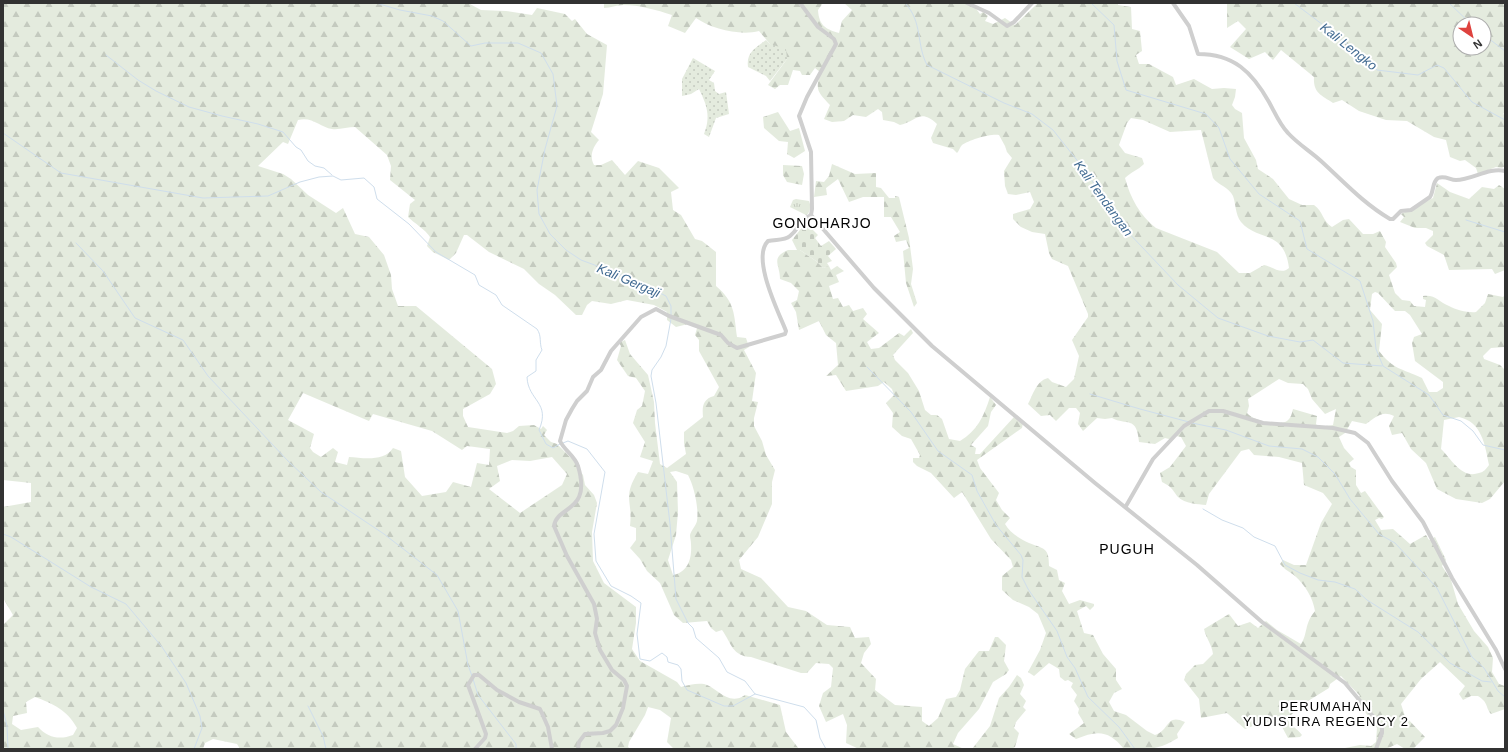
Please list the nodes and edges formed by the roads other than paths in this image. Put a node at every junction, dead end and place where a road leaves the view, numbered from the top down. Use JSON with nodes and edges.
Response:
{"nodes":[{"id":1,"x":800,"y":3,"type":"edge"},
{"id":2,"x":967,"y":3,"type":"edge"},
{"id":3,"x":1032,"y":3,"type":"edge"},
{"id":4,"x":1173,"y":3,"type":"edge"},
{"id":5,"x":1505,"y":171,"type":"edge"},
{"id":6,"x":811,"y":215,"type":"junction"},
{"id":7,"x":1126,"y":506,"type":"junction"},
{"id":8,"x":1505,"y":669,"type":"edge"},
{"id":9,"x":475,"y":749,"type":"edge"},
{"id":10,"x":552,"y":749,"type":"edge"},
{"id":11,"x":578,"y":749,"type":"edge"},
{"id":12,"x":1376,"y":749,"type":"edge"}],
"edges":[{"from":1,"to":6,"type":"street"},
{"from":2,"to":3,"type":"street"},
{"from":4,"to":5,"type":"street"},
{"from":6,"to":7,"type":"street"},
{"from":6,"to":11,"type":"street"},
{"from":7,"to":8,"type":"street"},
{"from":7,"to":12,"type":"street"},
{"from":9,"to":10,"type":"street"}]}
